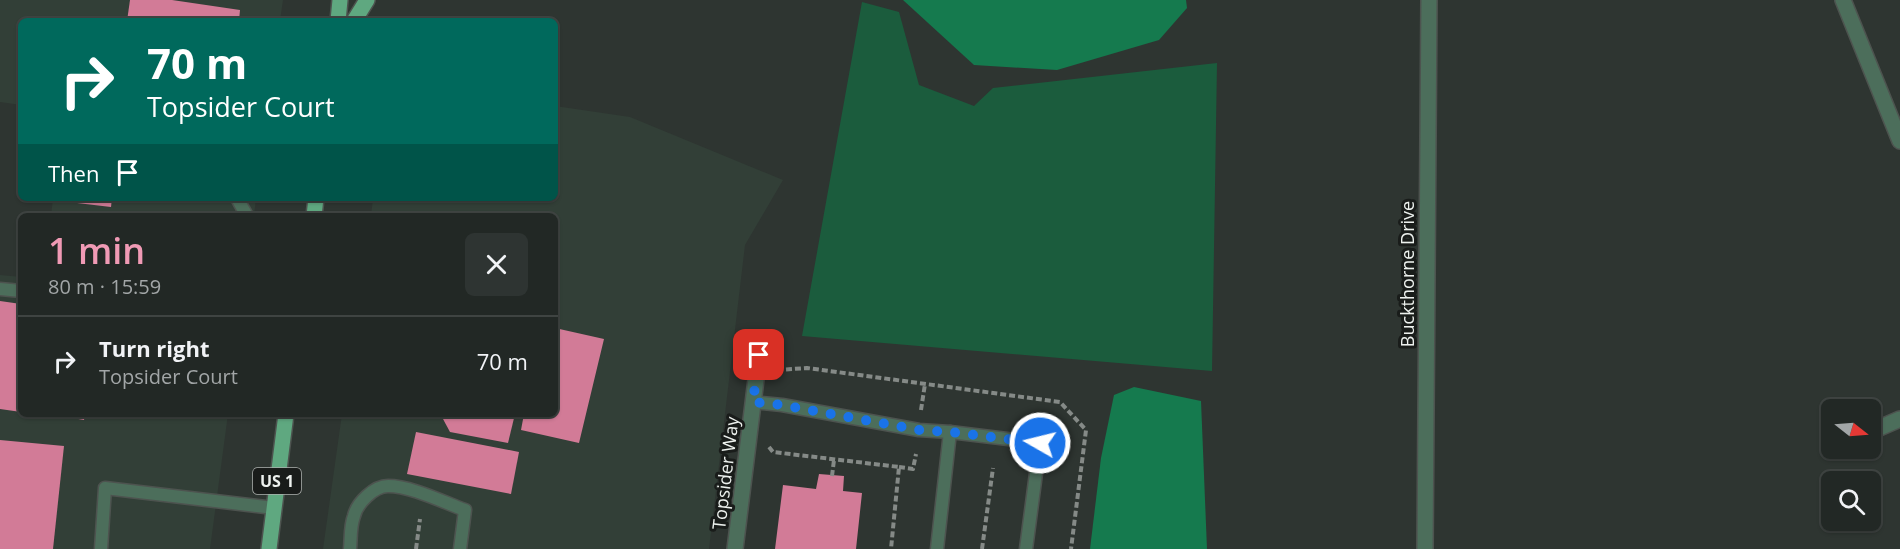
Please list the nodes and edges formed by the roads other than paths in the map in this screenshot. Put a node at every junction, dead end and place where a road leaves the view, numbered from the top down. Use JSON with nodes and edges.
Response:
{"nodes":[{"id":1,"x":340,"y":0,"type":"edge"},
{"id":2,"x":367,"y":0,"type":"edge"},
{"id":3,"x":1429,"y":0,"type":"edge"},
{"id":4,"x":1843,"y":0,"type":"edge"},
{"id":5,"x":338,"y":18,"type":"edge"},
{"id":6,"x":356,"y":18,"type":"edge"},
{"id":7,"x":1900,"y":141,"type":"edge"},
{"id":8,"x":0,"y":289,"type":"edge"},
{"id":9,"x":18,"y":291,"type":"edge"},
{"id":10,"x":759,"y":355,"type":"dead end"},
{"id":11,"x":753,"y":402,"type":"junction"},
{"id":12,"x":286,"y":417,"type":"edge"},
{"id":13,"x":1900,"y":419,"type":"edge"},
{"id":14,"x":1881,"y":427,"type":"edge"},
{"id":15,"x":950,"y":432,"type":"junction"},
{"id":16,"x":274,"y":508,"type":"junction"},
{"id":17,"x":101,"y":549,"type":"edge"},
{"id":18,"x":269,"y":549,"type":"edge"},
{"id":19,"x":350,"y":549,"type":"edge"},
{"id":20,"x":460,"y":549,"type":"edge"},
{"id":21,"x":735,"y":549,"type":"edge"},
{"id":22,"x":937,"y":549,"type":"edge"},
{"id":23,"x":1026,"y":549,"type":"edge"},
{"id":24,"x":1425,"y":549,"type":"edge"}],
"edges":[{"from":1,"to":5,"type":"main road"},
{"from":2,"to":6,"type":"main road"},
{"from":3,"to":24,"type":"street","name":"Buckthorne Drive"},
{"from":4,"to":7,"type":"street"},
{"from":8,"to":9,"type":"lane"},
{"from":10,"to":11,"type":"street","name":"Topsider Way"},
{"from":11,"to":15,"type":"lane"},
{"from":11,"to":21,"type":"street","name":"Topsider Way"},
{"from":12,"to":16,"type":"main road","number":"US 1"},
{"from":13,"to":14,"type":"street"},
{"from":15,"to":22,"type":"lane"},
{"from":15,"to":23,"type":"lane"},
{"from":16,"to":17,"type":"lane"},
{"from":16,"to":18,"type":"main road","number":"US 1"},
{"from":19,"to":20,"type":"lane"}]}
